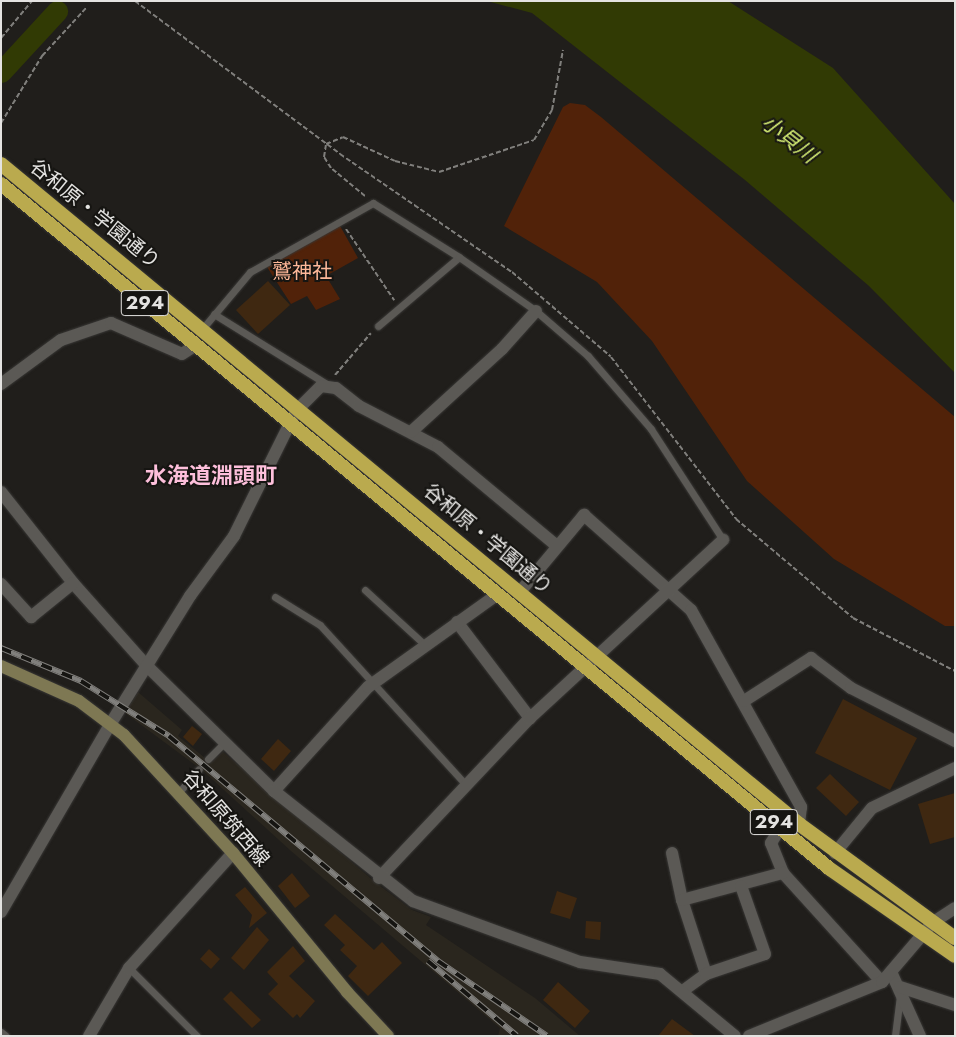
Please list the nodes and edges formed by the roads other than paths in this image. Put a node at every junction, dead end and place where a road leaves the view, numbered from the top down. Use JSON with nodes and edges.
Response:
{"nodes":[{"id":1,"x":1,"y":164,"type":"edge"},
{"id":2,"x":1,"y":184,"type":"edge"},
{"id":3,"x":459,"y":257,"type":"junction"},
{"id":4,"x":536,"y":311,"type":"junction"},
{"id":5,"x":214,"y":314,"type":"junction"},
{"id":6,"x":378,"y":326,"type":"road end"},
{"id":7,"x":203,"y":328,"type":"junction"},
{"id":8,"x":196,"y":345,"type":"junction"},
{"id":9,"x":331,"y":380,"type":"junction"},
{"id":10,"x":1,"y":384,"type":"edge"},
{"id":11,"x":300,"y":407,"type":"junction"},
{"id":12,"x":288,"y":422,"type":"junction"},
{"id":13,"x":411,"y":432,"type":"junction"},
{"id":14,"x":1,"y":492,"type":"edge"},
{"id":15,"x":723,"y":540,"type":"joint"},
{"id":16,"x":557,"y":546,"type":"junction"},
{"id":17,"x":1,"y":584,"type":"edge"},
{"id":18,"x":73,"y":584,"type":"junction"},
{"id":19,"x":670,"y":589,"type":"junction"},
{"id":20,"x":365,"y":590,"type":"dead end"},
{"id":21,"x":519,"y":593,"type":"junction"},
{"id":22,"x":498,"y":594,"type":"junction"},
{"id":23,"x":275,"y":597,"type":"dead end"},
{"id":24,"x":457,"y":622,"type":"junction"},
{"id":25,"x":425,"y":645,"type":"junction"},
{"id":26,"x":600,"y":658,"type":"junction"},
{"id":27,"x":1,"y":666,"type":"edge"},
{"id":28,"x":148,"y":666,"type":"junction"},
{"id":29,"x":588,"y":668,"type":"junction"},
{"id":30,"x":376,"y":682,"type":"junction"},
{"id":31,"x":744,"y":701,"type":"junction"},
{"id":32,"x":530,"y":718,"type":"junction"},
{"id":33,"x":111,"y":723,"type":"junction"},
{"id":34,"x":955,"y":741,"type":"edge"},
{"id":35,"x":225,"y":742,"type":"junction"},
{"id":36,"x":208,"y":759,"type":"dead end"},
{"id":37,"x":955,"y":768,"type":"edge"},
{"id":38,"x":199,"y":769,"type":"dead end"},
{"id":39,"x":466,"y":785,"type":"junction"},
{"id":40,"x":274,"y":791,"type":"junction"},
{"id":41,"x":179,"y":792,"type":"junction"},
{"id":42,"x":799,"y":824,"type":"junction"},
{"id":43,"x":780,"y":827,"type":"junction"},
{"id":44,"x":233,"y":853,"type":"junction"},
{"id":45,"x":672,"y":853,"type":"dead end"},
{"id":46,"x":835,"y":853,"type":"junction"},
{"id":47,"x":783,"y":873,"type":"junction"},
{"id":48,"x":379,"y":878,"type":"junction"},
{"id":49,"x":741,"y":886,"type":"junction"},
{"id":50,"x":6,"y":892,"type":"edge"},
{"id":51,"x":682,"y":900,"type":"junction"},
{"id":52,"x":955,"y":908,"type":"edge"},
{"id":53,"x":1,"y":912,"type":"edge"},
{"id":54,"x":932,"y":923,"type":"junction"},
{"id":55,"x":922,"y":937,"type":"junction"},
{"id":56,"x":955,"y":938,"type":"edge"},
{"id":57,"x":955,"y":956,"type":"edge"},
{"id":58,"x":129,"y":968,"type":"junction"},
{"id":59,"x":706,"y":974,"type":"junction"},
{"id":60,"x":887,"y":978,"type":"junction"},
{"id":61,"x":900,"y":987,"type":"junction"},
{"id":62,"x":684,"y":990,"type":"junction"},
{"id":63,"x":955,"y":1005,"type":"edge"},
{"id":64,"x":1,"y":1032,"type":"edge"},
{"id":65,"x":383,"y":1034,"type":"edge"},
{"id":66,"x":6,"y":1036,"type":"edge"},
{"id":67,"x":89,"y":1036,"type":"edge"},
{"id":68,"x":197,"y":1036,"type":"edge"},
{"id":69,"x":735,"y":1036,"type":"edge"},
{"id":70,"x":749,"y":1036,"type":"edge"},
{"id":71,"x":895,"y":1036,"type":"edge"},
{"id":72,"x":920,"y":1036,"type":"edge"}],
"edges":[{"from":1,"to":7,"type":"highway","name":"谷和原・学園通り","number":"294"},
{"from":2,"to":8,"type":"highway","name":"谷和原・学園通り","number":"294"},
{"from":3,"to":4,"type":"lane"},
{"from":3,"to":5,"type":"lane"},
{"from":3,"to":6,"type":"lane"},
{"from":4,"to":13,"type":"street"},
{"from":4,"to":15,"type":"lane"},
{"from":5,"to":7,"type":"lane"},
{"from":5,"to":9,"type":"lane"},
{"from":7,"to":11,"type":"highway","name":"谷和原・学園通り","number":"294"},
{"from":8,"to":10,"type":"street"},
{"from":8,"to":12,"type":"highway","name":"谷和原・学園通り","number":"294"},
{"from":9,"to":11,"type":"street"},
{"from":9,"to":13,"type":"street"},
{"from":11,"to":12,"type":"street"},
{"from":11,"to":21,"type":"highway","name":"谷和原・学園通り","number":"294"},
{"from":12,"to":22,"type":"highway","name":"谷和原・学園通り","number":"294"},
{"from":12,"to":28,"type":"street"},
{"from":13,"to":16,"type":"street"},
{"from":14,"to":18,"type":"street"},
{"from":15,"to":19,"type":"street"},
{"from":16,"to":19,"type":"street"},
{"from":16,"to":21,"type":"street"},
{"from":17,"to":18,"type":"street"},
{"from":18,"to":28,"type":"street"},
{"from":19,"to":26,"type":"street"},
{"from":19,"to":31,"type":"street"},
{"from":20,"to":25,"type":"lane"},
{"from":21,"to":26,"type":"highway","name":"谷和原・学園通り","number":"294"},
{"from":22,"to":24,"type":"street"},
{"from":22,"to":29,"type":"highway","name":"谷和原・学園通り","number":"294"},
{"from":23,"to":30,"type":"lane"},
{"from":24,"to":25,"type":"street"},
{"from":24,"to":32,"type":"street"},
{"from":25,"to":30,"type":"street"},
{"from":26,"to":29,"type":"street"},
{"from":26,"to":42,"type":"highway","name":"谷和原・学園通り","number":"294"},
{"from":27,"to":33,"type":"main road","name":"谷和原筑西線"},
{"from":28,"to":33,"type":"street"},
{"from":28,"to":35,"type":"street"},
{"from":29,"to":32,"type":"street"},
{"from":29,"to":43,"type":"highway","name":"谷和原・学園通り","number":"294"},
{"from":30,"to":39,"type":"lane"},
{"from":30,"to":40,"type":"street"},
{"from":31,"to":34,"type":"street"},
{"from":31,"to":42,"type":"street"},
{"from":32,"to":39,"type":"street"},
{"from":33,"to":41,"type":"main road","name":"谷和原筑西線"},
{"from":33,"to":50,"type":"street"},
{"from":35,"to":36,"type":"lane"},
{"from":35,"to":40,"type":"street"},
{"from":37,"to":46,"type":"street"},
{"from":38,"to":41,"type":"lane"},
{"from":39,"to":48,"type":"street"},
{"from":40,"to":48,"type":"street"},
{"from":41,"to":44,"type":"main road","name":"谷和原筑西線"},
{"from":42,"to":46,"type":"highway","name":"谷和原・学園通り","number":"294"},
{"from":43,"to":47,"type":"street"},
{"from":43,"to":55,"type":"highway","name":"谷和原・学園通り","number":"294"},
{"from":44,"to":58,"type":"street"},
{"from":44,"to":65,"type":"main road","name":"谷和原筑西線"},
{"from":45,"to":51,"type":"street"},
{"from":46,"to":54,"type":"highway","name":"谷和原・学園通り","number":"294"},
{"from":47,"to":49,"type":"street"},
{"from":47,"to":60,"type":"street"},
{"from":48,"to":62,"type":"street"},
{"from":49,"to":51,"type":"street"},
{"from":49,"to":59,"type":"street"},
{"from":50,"to":53,"type":"street"},
{"from":51,"to":59,"type":"street"},
{"from":52,"to":54,"type":"street"},
{"from":54,"to":55,"type":"street"},
{"from":54,"to":56,"type":"highway","name":"谷和原・学園通り","number":"294"},
{"from":55,"to":57,"type":"highway","name":"谷和原・学園通り","number":"294"},
{"from":55,"to":60,"type":"street"},
{"from":58,"to":67,"type":"street"},
{"from":58,"to":68,"type":"lane"},
{"from":59,"to":62,"type":"street"},
{"from":60,"to":61,"type":"street"},
{"from":60,"to":70,"type":"street"},
{"from":61,"to":63,"type":"street"},
{"from":61,"to":71,"type":"lane"},
{"from":61,"to":72,"type":"street"},
{"from":62,"to":69,"type":"street"},
{"from":64,"to":66,"type":"lane"}]}
